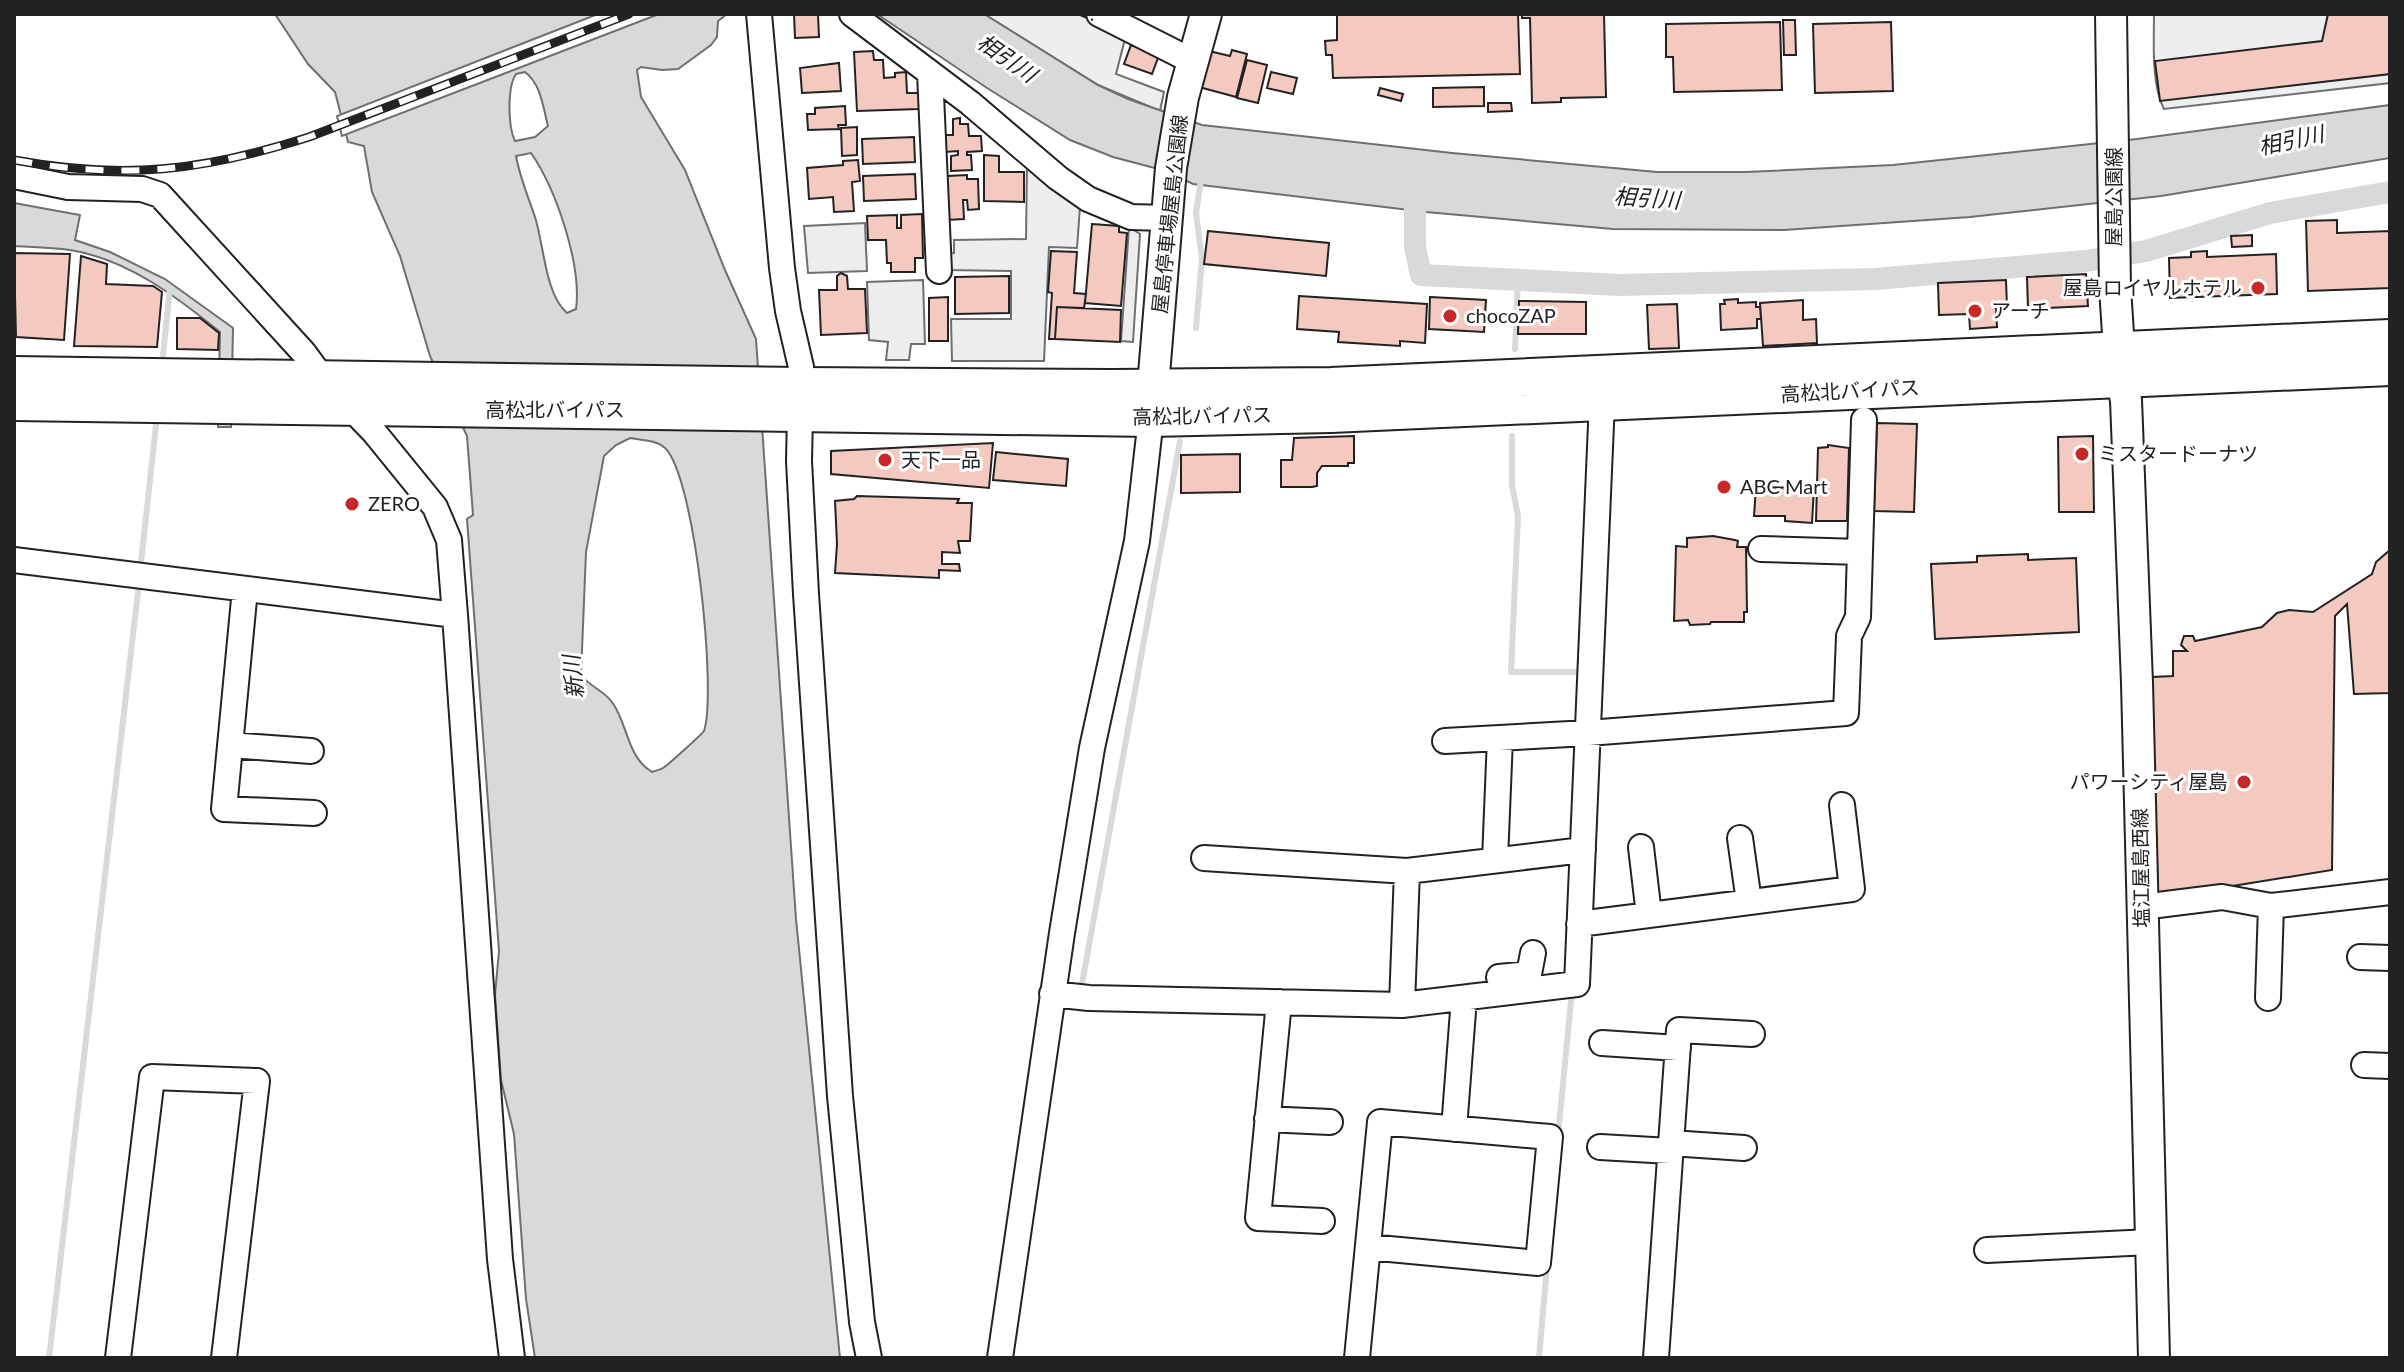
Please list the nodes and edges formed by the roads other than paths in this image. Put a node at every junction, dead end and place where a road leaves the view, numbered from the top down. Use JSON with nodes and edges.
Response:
{"nodes":[{"id":1,"x":759,"y":14,"type":"edge"},
{"id":2,"x":852,"y":14,"type":"edge"},
{"id":3,"x":1099,"y":14,"type":"edge"},
{"id":4,"x":1206,"y":14,"type":"edge"},
{"id":5,"x":2111,"y":14,"type":"edge"},
{"id":6,"x":1192,"y":61,"type":"junction"},
{"id":7,"x":930,"y":73,"type":"junction"},
{"id":8,"x":14,"y":176,"type":"edge"},
{"id":9,"x":1166,"y":214,"type":"junction"},
{"id":10,"x":939,"y":271,"type":"dead end"},
{"id":11,"x":2390,"y":338,"type":"edge"},
{"id":12,"x":2120,"y":364,"type":"junction"},
{"id":13,"x":2390,"y":367,"type":"edge"},
{"id":14,"x":14,"y":375,"type":"edge"},
{"id":15,"x":346,"y":394,"type":"junction"},
{"id":16,"x":797,"y":399,"type":"junction"},
{"id":17,"x":1602,"y":401,"type":"junction"},
{"id":18,"x":14,"y":402,"type":"edge"},
{"id":19,"x":1152,"y":403,"type":"junction"},
{"id":20,"x":1864,"y":420,"type":"dead end"},
{"id":21,"x":1761,"y":549,"type":"dead end"},
{"id":22,"x":1860,"y":552,"type":"junction"},
{"id":23,"x":14,"y":560,"type":"edge"},
{"id":24,"x":245,"y":589,"type":"junction"},
{"id":25,"x":455,"y":615,"type":"junction"},
{"id":26,"x":1588,"y":733,"type":"junction"},
{"id":27,"x":1500,"y":738,"type":"junction"},
{"id":28,"x":1445,"y":741,"type":"dead end"},
{"id":29,"x":230,"y":745,"type":"junction"},
{"id":30,"x":311,"y":751,"type":"dead end"},
{"id":31,"x":1842,"y":805,"type":"dead end"},
{"id":32,"x":314,"y":813,"type":"dead end"},
{"id":33,"x":1740,"y":838,"type":"dead end"},
{"id":34,"x":1641,"y":847,"type":"dead end"},
{"id":35,"x":1583,"y":850,"type":"junction"},
{"id":36,"x":1204,"y":858,"type":"dead end"},
{"id":37,"x":1495,"y":860,"type":"junction"},
{"id":38,"x":1407,"y":871,"type":"junction"},
{"id":39,"x":2390,"y":892,"type":"edge"},
{"id":40,"x":1749,"y":902,"type":"junction"},
{"id":41,"x":2271,"y":906,"type":"junction"},
{"id":42,"x":2142,"y":907,"type":"junction"},
{"id":43,"x":1649,"y":915,"type":"junction"},
{"id":44,"x":1579,"y":924,"type":"junction"},
{"id":45,"x":1533,"y":953,"type":"dead end"},
{"id":46,"x":2360,"y":957,"type":"dead end"},
{"id":47,"x":2390,"y":958,"type":"edge"},
{"id":48,"x":1052,"y":994,"type":"junction"},
{"id":49,"x":1396,"y":995,"type":"junction"},
{"id":50,"x":1464,"y":998,"type":"junction"},
{"id":51,"x":2268,"y":998,"type":"dead end"},
{"id":52,"x":1279,"y":1002,"type":"junction"},
{"id":53,"x":1752,"y":1034,"type":"dead end"},
{"id":54,"x":1602,"y":1043,"type":"dead end"},
{"id":55,"x":1678,"y":1048,"type":"junction"},
{"id":56,"x":2364,"y":1065,"type":"dead end"},
{"id":57,"x":2390,"y":1066,"type":"edge"},
{"id":58,"x":1267,"y":1119,"type":"junction"},
{"id":59,"x":1330,"y":1122,"type":"dead end"},
{"id":60,"x":1454,"y":1129,"type":"junction"},
{"id":61,"x":1600,"y":1147,"type":"dead end"},
{"id":62,"x":1671,"y":1147,"type":"junction"},
{"id":63,"x":1744,"y":1148,"type":"dead end"},
{"id":64,"x":1322,"y":1221,"type":"dead end"},
{"id":65,"x":2150,"y":1242,"type":"junction"},
{"id":66,"x":1368,"y":1247,"type":"junction"},
{"id":67,"x":1987,"y":1250,"type":"dead end"},
{"id":68,"x":118,"y":1358,"type":"edge"},
{"id":69,"x":224,"y":1358,"type":"edge"},
{"id":70,"x":512,"y":1358,"type":"edge"},
{"id":71,"x":869,"y":1358,"type":"edge"},
{"id":72,"x":1000,"y":1358,"type":"edge"},
{"id":73,"x":1357,"y":1358,"type":"edge"},
{"id":74,"x":1656,"y":1358,"type":"edge"},
{"id":75,"x":2154,"y":1358,"type":"edge"}],
"edges":[{"from":1,"to":16,"type":"street"},
{"from":2,"to":7,"type":"street"},
{"from":3,"to":6,"type":"street"},
{"from":4,"to":6,"type":"main road","name":"屋島停車場屋島公園線"},
{"from":5,"to":12,"type":"main road","name":"屋島公園線"},
{"from":6,"to":9,"type":"main road","name":"屋島停車場屋島公園線"},
{"from":7,"to":9,"type":"street"},
{"from":7,"to":10,"type":"street"},
{"from":8,"to":15,"type":"street"},
{"from":9,"to":19,"type":"main road","name":"屋島停車場屋島公園線"},
{"from":11,"to":12,"type":"highway","name":"高松北バイパス"},
{"from":12,"to":13,"type":"highway","name":"高松北バイパス"},
{"from":12,"to":17,"type":"highway","name":"高松北バイパス"},
{"from":12,"to":19,"type":"highway","name":"高松北バイパス"},
{"from":12,"to":42,"type":"main road","name":"塩江屋島西線"},
{"from":14,"to":15,"type":"highway","name":"高松北バイパス"},
{"from":15,"to":16,"type":"highway","name":"高松北バイパス"},
{"from":15,"to":18,"type":"highway","name":"高松北バイパス"},
{"from":15,"to":25,"type":"street"},
{"from":16,"to":19,"type":"highway","name":"高松北バイパス"},
{"from":16,"to":71,"type":"street"},
{"from":17,"to":19,"type":"highway","name":"高松北バイパス"},
{"from":17,"to":26,"type":"street"},
{"from":19,"to":48,"type":"street"},
{"from":20,"to":22,"type":"street"},
{"from":21,"to":22,"type":"street"},
{"from":22,"to":26,"type":"street"},
{"from":23,"to":24,"type":"street"},
{"from":24,"to":25,"type":"street"},
{"from":24,"to":29,"type":"street"},
{"from":25,"to":70,"type":"street"},
{"from":26,"to":27,"type":"street"},
{"from":26,"to":35,"type":"street"},
{"from":27,"to":28,"type":"street"},
{"from":27,"to":37,"type":"street"},
{"from":29,"to":30,"type":"street"},
{"from":29,"to":32,"type":"street"},
{"from":31,"to":40,"type":"street"},
{"from":33,"to":40,"type":"street"},
{"from":34,"to":43,"type":"street"},
{"from":35,"to":37,"type":"street"},
{"from":35,"to":44,"type":"street"},
{"from":36,"to":38,"type":"street"},
{"from":37,"to":38,"type":"street"},
{"from":38,"to":49,"type":"street"},
{"from":39,"to":41,"type":"street"},
{"from":40,"to":43,"type":"street"},
{"from":41,"to":42,"type":"street"},
{"from":41,"to":51,"type":"street"},
{"from":42,"to":65,"type":"main road","name":"塩江屋島西線"},
{"from":43,"to":44,"type":"street"},
{"from":44,"to":50,"type":"street"},
{"from":45,"to":49,"type":"street"},
{"from":46,"to":47,"type":"street"},
{"from":48,"to":52,"type":"street"},
{"from":48,"to":72,"type":"street"},
{"from":49,"to":50,"type":"street"},
{"from":49,"to":52,"type":"street"},
{"from":50,"to":60,"type":"street"},
{"from":52,"to":58,"type":"street"},
{"from":53,"to":55,"type":"street"},
{"from":54,"to":55,"type":"street"},
{"from":55,"to":62,"type":"street"},
{"from":56,"to":57,"type":"street"},
{"from":58,"to":59,"type":"street"},
{"from":58,"to":64,"type":"street"},
{"from":60,"to":66,"type":"street"},
{"from":60,"to":66,"type":"street"},
{"from":61,"to":62,"type":"street"},
{"from":62,"to":63,"type":"street"},
{"from":62,"to":74,"type":"street"},
{"from":65,"to":67,"type":"street"},
{"from":65,"to":75,"type":"main road","name":"塩江屋島西線"},
{"from":66,"to":73,"type":"street"},
{"from":68,"to":69,"type":"street"}]}
